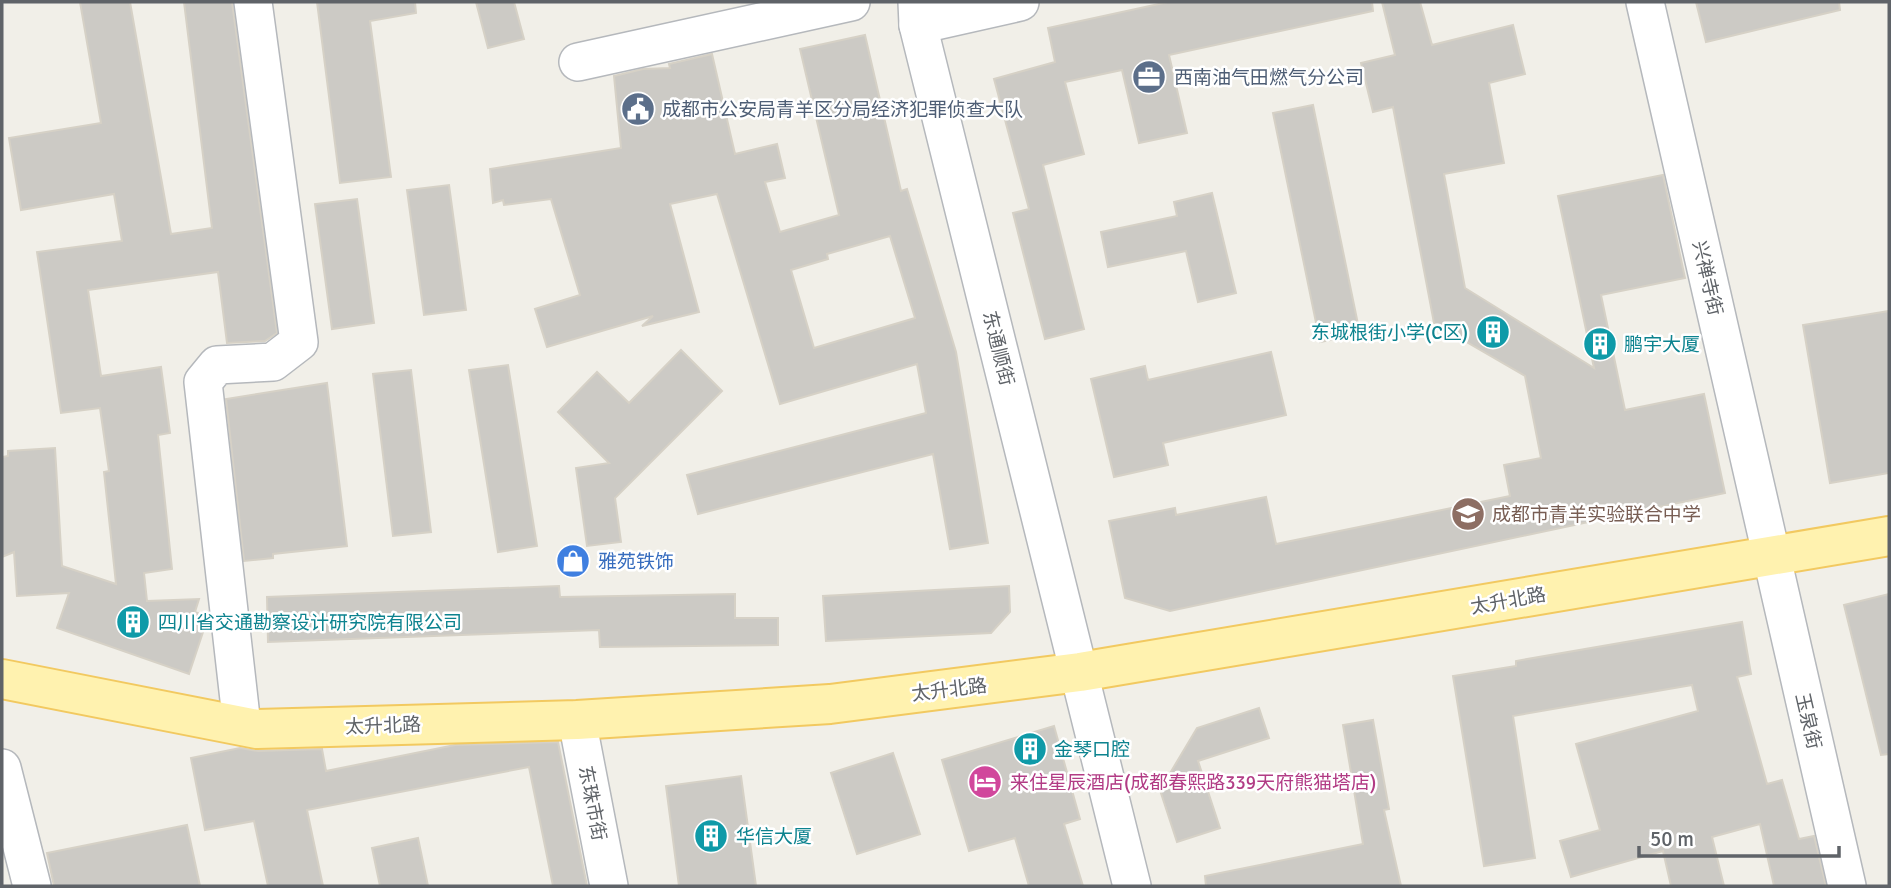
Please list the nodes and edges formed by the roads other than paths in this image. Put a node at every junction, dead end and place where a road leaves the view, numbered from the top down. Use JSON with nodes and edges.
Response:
{"nodes":[{"id":1,"x":253,"y":2,"type":"edge"},
{"id":2,"x":851,"y":2,"type":"edge"},
{"id":3,"x":1020,"y":2,"type":"edge"},
{"id":4,"x":1645,"y":2,"type":"edge"},
{"id":5,"x":917,"y":13,"type":"edge"},
{"id":6,"x":578,"y":62,"type":"dead end"},
{"id":7,"x":1889,"y":536,"type":"edge"},
{"id":8,"x":1770,"y":555,"type":"junction"},
{"id":9,"x":1080,"y":672,"type":"junction"},
{"id":10,"x":2,"y":679,"type":"edge"},
{"id":11,"x":577,"y":720,"type":"junction"},
{"id":12,"x":242,"y":726,"type":"junction"},
{"id":13,"x":2,"y":768,"type":"edge"},
{"id":14,"x":32,"y":886,"type":"edge"},
{"id":15,"x":609,"y":886,"type":"edge"},
{"id":16,"x":1132,"y":886,"type":"edge"},
{"id":17,"x":1847,"y":886,"type":"edge"}],
"edges":[{"from":1,"to":12,"type":"street"},
{"from":2,"to":6,"type":"street"},
{"from":3,"to":5,"type":"street"},
{"from":4,"to":8,"type":"street","name":"兴禅寺街"},
{"from":5,"to":9,"type":"street","name":"东通顺街"},
{"from":7,"to":8,"type":"main road","name":"太升北路"},
{"from":8,"to":9,"type":"main road","name":"太升北路"},
{"from":8,"to":17,"type":"street","name":"玉泉街"},
{"from":9,"to":11,"type":"main road","name":"太升北路"},
{"from":9,"to":16,"type":"street","name":"东通顺街"},
{"from":10,"to":12,"type":"main road","name":"太升北路"},
{"from":11,"to":12,"type":"main road","name":"太升北路"},
{"from":11,"to":15,"type":"street","name":"东珠市街"},
{"from":13,"to":14,"type":"street"}]}
